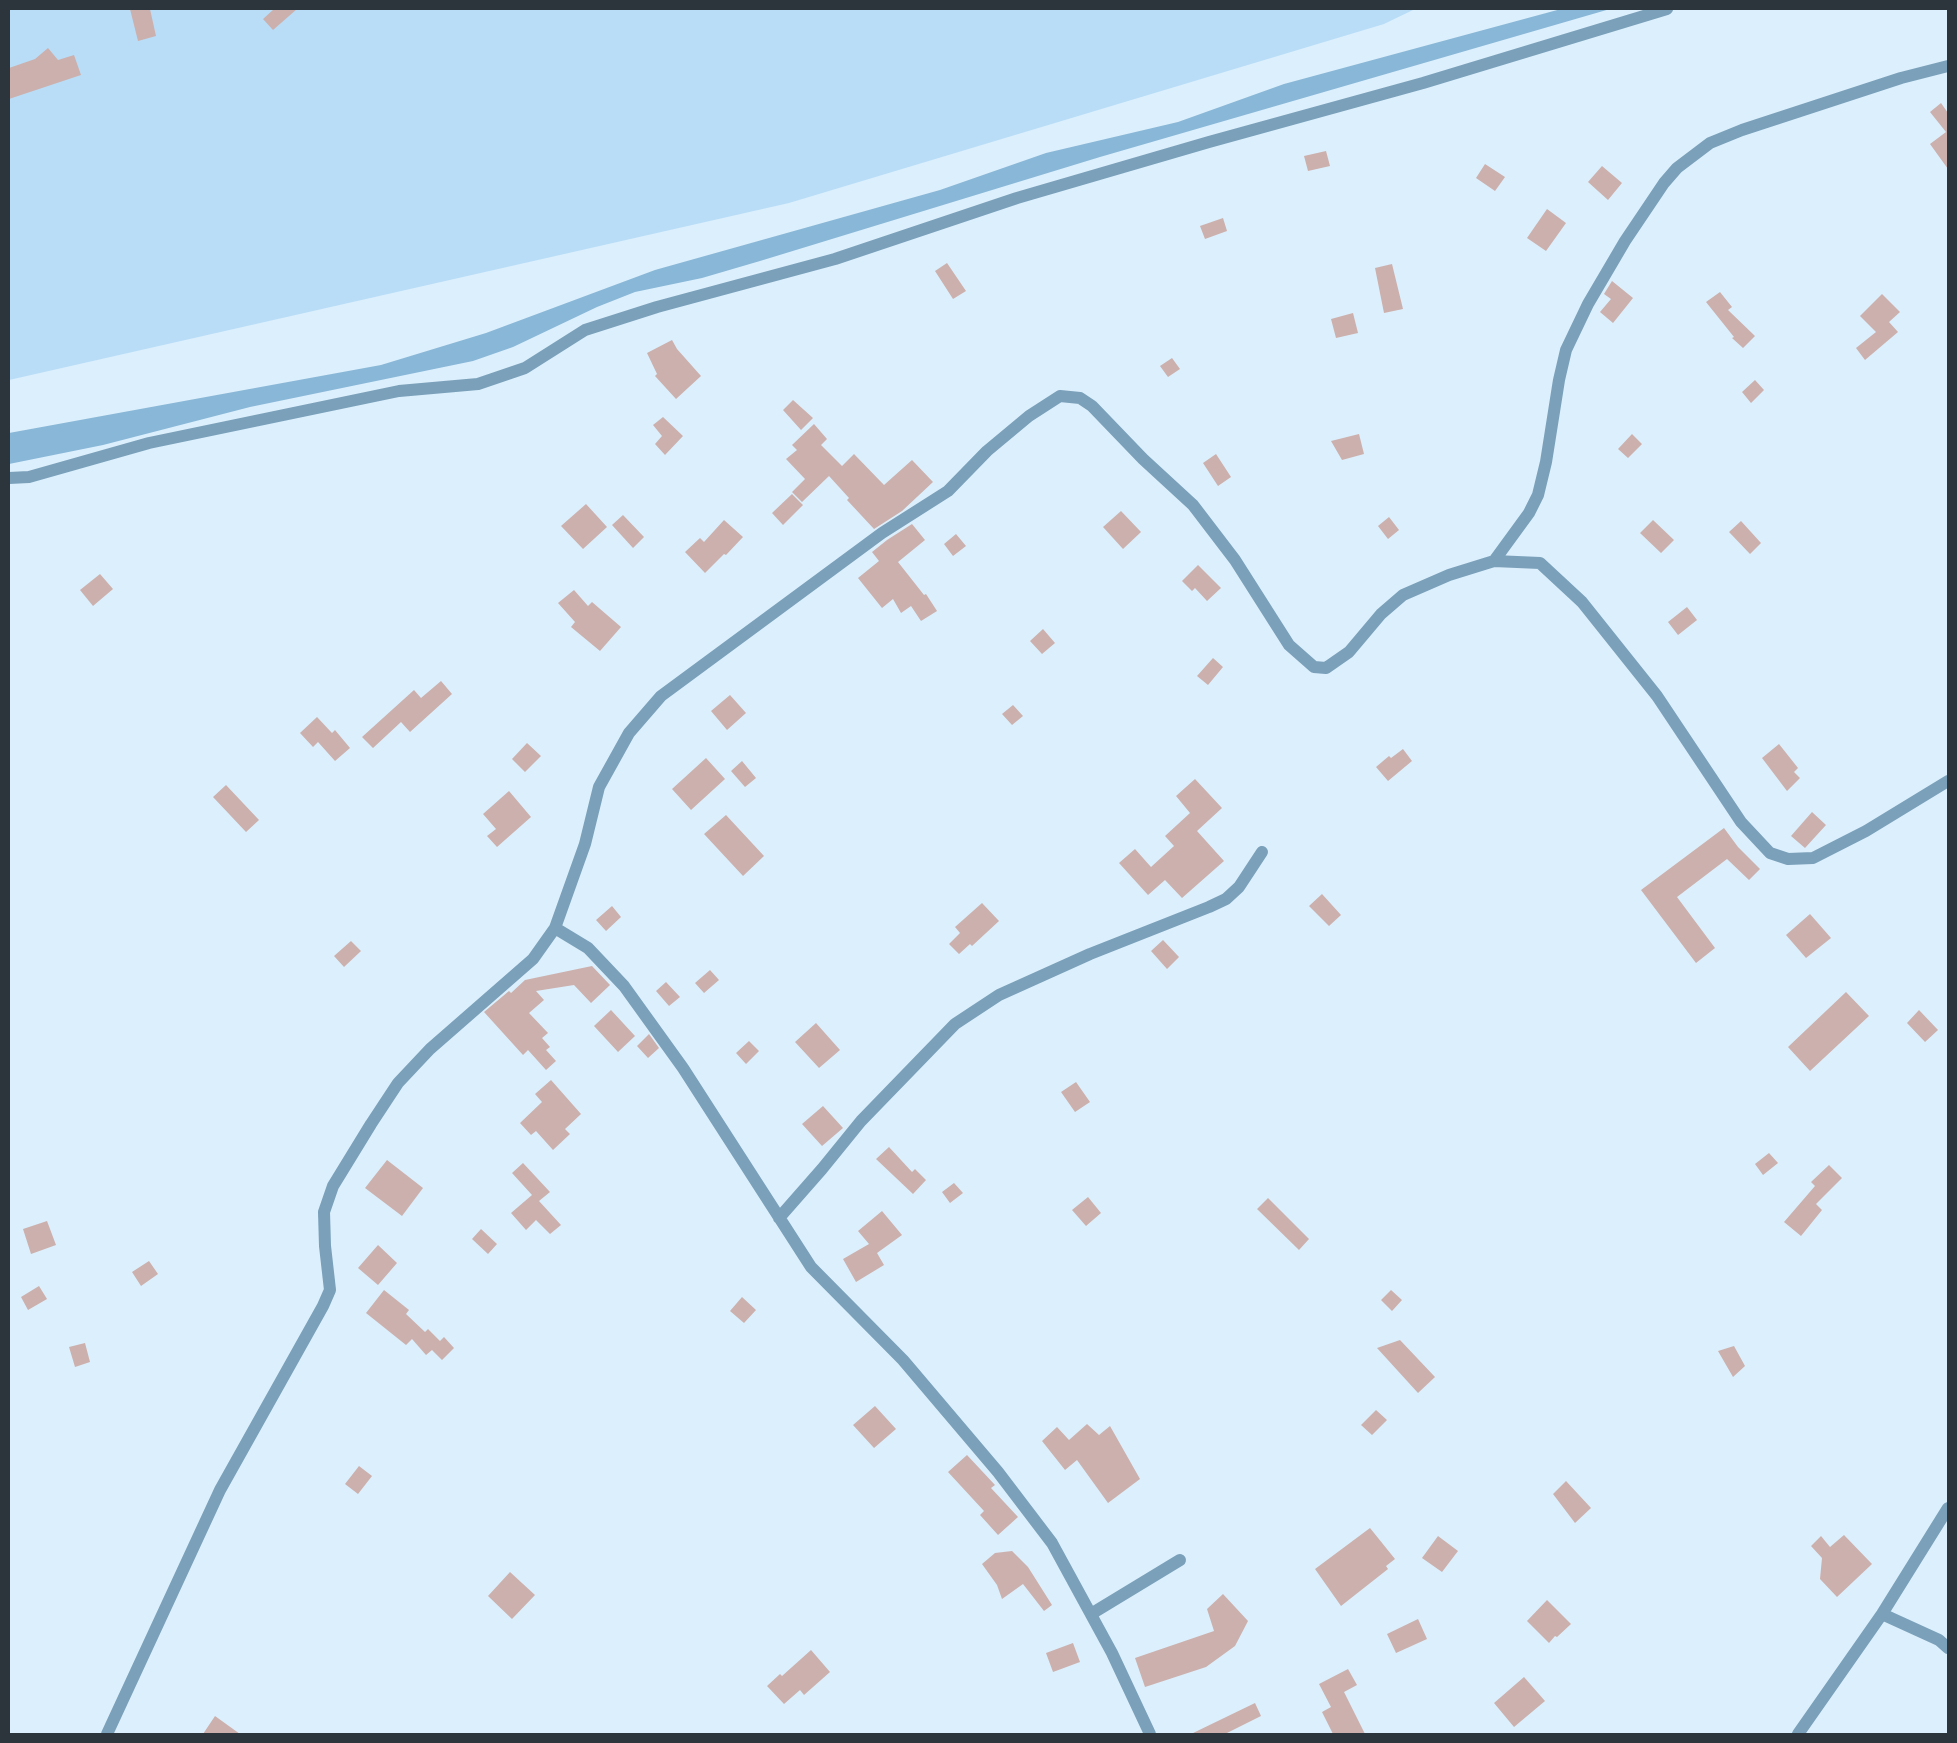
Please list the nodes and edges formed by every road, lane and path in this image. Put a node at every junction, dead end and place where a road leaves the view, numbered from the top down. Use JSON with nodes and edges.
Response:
{"nodes":[{"id":1,"x":1667,"y":9,"type":"edge"},
{"id":2,"x":1948,"y":66,"type":"edge"},
{"id":3,"x":9,"y":478,"type":"edge"},
{"id":4,"x":1494,"y":561,"type":"junction"},
{"id":5,"x":1948,"y":781,"type":"edge"},
{"id":6,"x":1262,"y":852,"type":"dead end"},
{"id":7,"x":555,"y":928,"type":"junction"},
{"id":8,"x":779,"y":1218,"type":"junction"},
{"id":9,"x":1948,"y":1508,"type":"edge"},
{"id":10,"x":1180,"y":1560,"type":"dead end"},
{"id":11,"x":1091,"y":1614,"type":"junction"},
{"id":12,"x":1882,"y":1614,"type":"junction"},
{"id":13,"x":1948,"y":1648,"type":"edge"},
{"id":14,"x":108,"y":1734,"type":"edge"},
{"id":15,"x":1150,"y":1734,"type":"edge"},
{"id":16,"x":1798,"y":1734,"type":"edge"}],
"edges":[{"from":1,"to":3,"type":"street"},
{"from":2,"to":4,"type":"street"},
{"from":4,"to":5,"type":"street"},
{"from":4,"to":7,"type":"street"},
{"from":6,"to":8,"type":"street"},
{"from":7,"to":8,"type":"street"},
{"from":7,"to":14,"type":"street"},
{"from":8,"to":11,"type":"street"},
{"from":9,"to":12,"type":"street"},
{"from":10,"to":11,"type":"street"},
{"from":11,"to":15,"type":"street"},
{"from":12,"to":13,"type":"street"},
{"from":12,"to":16,"type":"street"}]}
